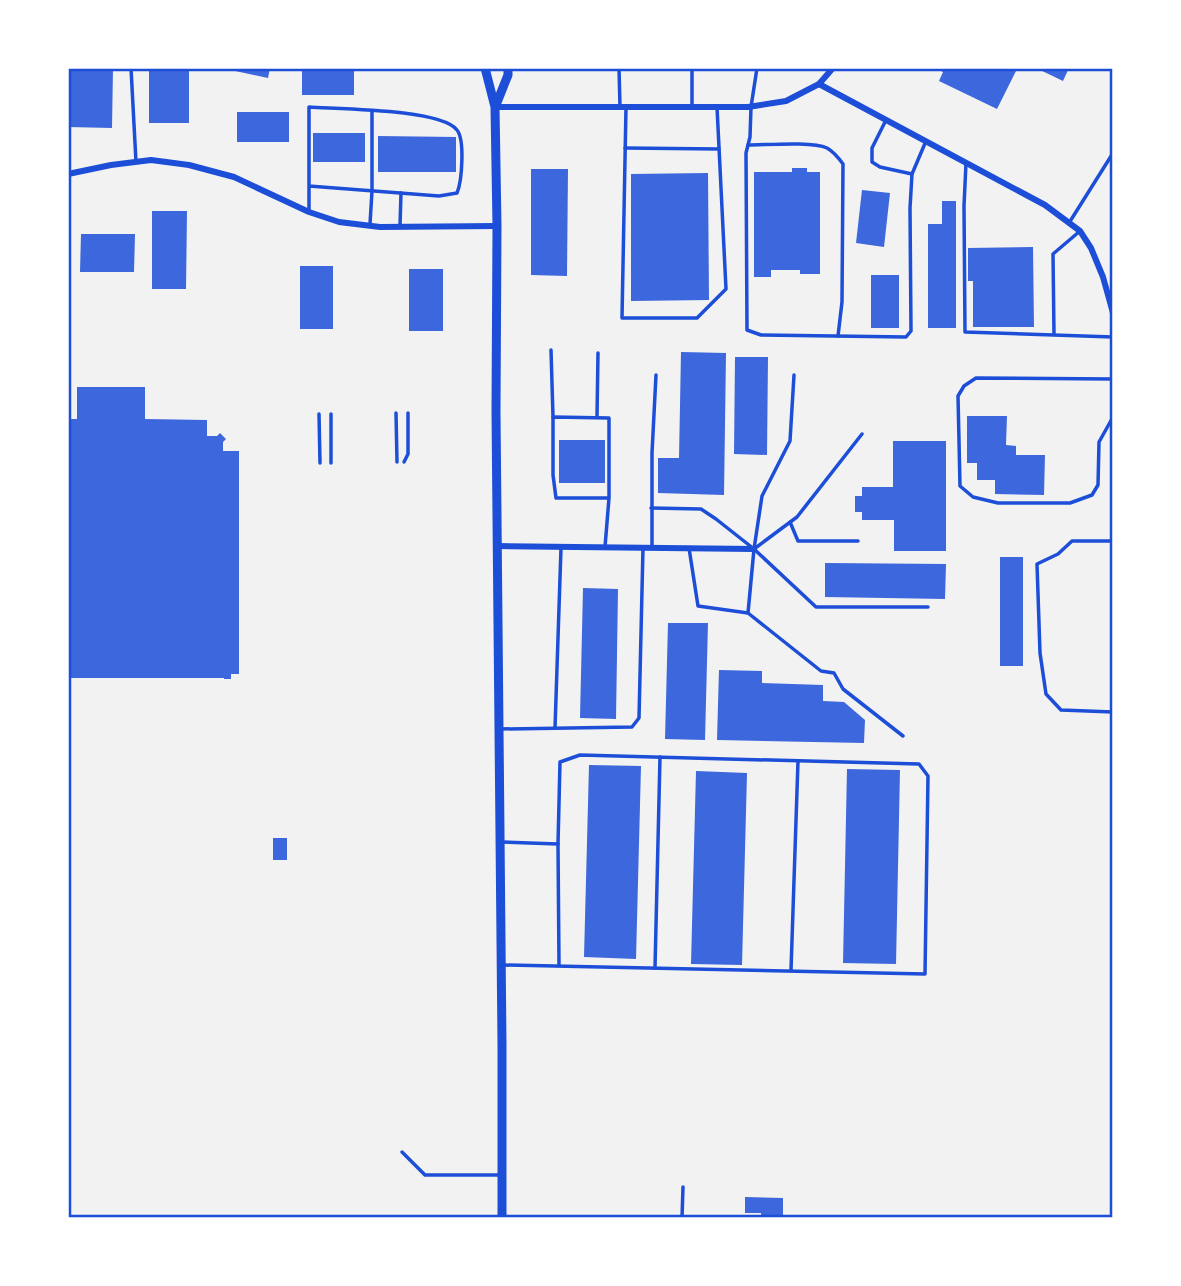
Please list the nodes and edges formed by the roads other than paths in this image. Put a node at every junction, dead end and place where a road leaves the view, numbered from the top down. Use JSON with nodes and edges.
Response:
{"nodes":[{"id":1,"x":131,"y":68,"type":"edge"},
{"id":2,"x":485,"y":68,"type":"edge"},
{"id":3,"x":508,"y":68,"type":"edge"},
{"id":4,"x":619,"y":68,"type":"edge"},
{"id":5,"x":692,"y":68,"type":"edge"},
{"id":6,"x":757,"y":68,"type":"edge"},
{"id":7,"x":833,"y":68,"type":"edge"},
{"id":8,"x":819,"y":84,"type":"junction"},
{"id":9,"x":495,"y":107,"type":"junction"},
{"id":10,"x":623,"y":107,"type":"junction"},
{"id":11,"x":692,"y":107,"type":"junction"},
{"id":12,"x":717,"y":107,"type":"junction"},
{"id":13,"x":751,"y":107,"type":"junction"},
{"id":14,"x":372,"y":111,"type":"junction"},
{"id":15,"x":886,"y":120,"type":"junction"},
{"id":16,"x":926,"y":141,"type":"junction"},
{"id":17,"x":748,"y":145,"type":"junction"},
{"id":18,"x":625,"y":148,"type":"junction"},
{"id":19,"x":719,"y":149,"type":"junction"},
{"id":20,"x":1113,"y":153,"type":"edge"},
{"id":21,"x":136,"y":162,"type":"junction"},
{"id":22,"x":966,"y":163,"type":"junction"},
{"id":23,"x":68,"y":174,"type":"edge"},
{"id":24,"x":912,"y":174,"type":"junction"},
{"id":25,"x":309,"y":186,"type":"junction"},
{"id":26,"x":372,"y":191,"type":"junction"},
{"id":27,"x":401,"y":193,"type":"junction"},
{"id":28,"x":309,"y":212,"type":"junction"},
{"id":29,"x":1069,"y":223,"type":"junction"},
{"id":30,"x":369,"y":226,"type":"junction"},
{"id":31,"x":497,"y":226,"type":"junction"},
{"id":32,"x":400,"y":227,"type":"junction"},
{"id":33,"x":1080,"y":231,"type":"junction"},
{"id":34,"x":1113,"y":313,"type":"edge"},
{"id":35,"x":1054,"y":334,"type":"junction"},
{"id":36,"x":838,"y":336,"type":"junction"},
{"id":37,"x":1113,"y":337,"type":"edge"},
{"id":38,"x":551,"y":349,"type":"dead end"},
{"id":39,"x":598,"y":353,"type":"dead end"},
{"id":40,"x":656,"y":375,"type":"dead end"},
{"id":41,"x":794,"y":375,"type":"dead end"},
{"id":42,"x":1113,"y":379,"type":"edge"},
{"id":43,"x":396,"y":413,"type":"dead end"},
{"id":44,"x":408,"y":413,"type":"dead end"},
{"id":45,"x":319,"y":414,"type":"dead end"},
{"id":46,"x":331,"y":414,"type":"dead end"},
{"id":47,"x":552,"y":417,"type":"junction"},
{"id":48,"x":597,"y":417,"type":"junction"},
{"id":49,"x":1113,"y":417,"type":"edge"},
{"id":50,"x":862,"y":434,"type":"dead end"},
{"id":51,"x":397,"y":462,"type":"dead end"},
{"id":52,"x":404,"y":462,"type":"dead end"},
{"id":53,"x":320,"y":463,"type":"dead end"},
{"id":54,"x":331,"y":463,"type":"dead end"},
{"id":55,"x":609,"y":498,"type":"junction"},
{"id":56,"x":651,"y":508,"type":"junction"},
{"id":57,"x":790,"y":522,"type":"junction"},
{"id":58,"x":858,"y":541,"type":"dead end"},
{"id":59,"x":1113,"y":541,"type":"edge"},
{"id":60,"x":497,"y":546,"type":"junction"},
{"id":61,"x":561,"y":547,"type":"junction"},
{"id":62,"x":605,"y":547,"type":"junction"},
{"id":63,"x":643,"y":548,"type":"junction"},
{"id":64,"x":652,"y":548,"type":"junction"},
{"id":65,"x":689,"y":548,"type":"junction"},
{"id":66,"x":754,"y":549,"type":"junction"},
{"id":67,"x":928,"y":607,"type":"dead end"},
{"id":68,"x":748,"y":613,"type":"junction"},
{"id":69,"x":1113,"y":712,"type":"edge"},
{"id":70,"x":555,"y":728,"type":"junction"},
{"id":71,"x":500,"y":729,"type":"junction"},
{"id":72,"x":903,"y":736,"type":"dead end"},
{"id":73,"x":660,"y":757,"type":"junction"},
{"id":74,"x":797,"y":761,"type":"junction"},
{"id":75,"x":501,"y":842,"type":"junction"},
{"id":76,"x":558,"y":844,"type":"junction"},
{"id":77,"x":502,"y":965,"type":"junction"},
{"id":78,"x":559,"y":965,"type":"junction"},
{"id":79,"x":655,"y":968,"type":"junction"},
{"id":80,"x":792,"y":970,"type":"junction"},
{"id":81,"x":402,"y":1152,"type":"dead end"},
{"id":82,"x":502,"y":1175,"type":"junction"},
{"id":83,"x":682,"y":1187,"type":"dead end"},
{"id":84,"x":502,"y":1218,"type":"edge"},
{"id":85,"x":682,"y":1218,"type":"edge"}],
"edges":[{"from":1,"to":21,"type":"lane"},
{"from":2,"to":9,"type":"main road"},
{"from":3,"to":9,"type":"main road"},
{"from":4,"to":10,"type":"lane"},
{"from":5,"to":11,"type":"lane"},
{"from":6,"to":13,"type":"lane"},
{"from":7,"to":8,"type":"street"},
{"from":8,"to":13,"type":"street"},
{"from":8,"to":15,"type":"street"},
{"from":9,"to":10,"type":"street"},
{"from":9,"to":31,"type":"main road"},
{"from":10,"to":11,"type":"street"},
{"from":10,"to":18,"type":"lane"},
{"from":11,"to":12,"type":"street"},
{"from":12,"to":13,"type":"street"},
{"from":12,"to":19,"type":"lane"},
{"from":13,"to":17,"type":"lane"},
{"from":14,"to":25,"type":"lane"},
{"from":14,"to":26,"type":"lane"},
{"from":14,"to":27,"type":"lane"},
{"from":15,"to":16,"type":"street"},
{"from":15,"to":24,"type":"lane"},
{"from":16,"to":22,"type":"street"},
{"from":16,"to":24,"type":"lane"},
{"from":17,"to":36,"type":"lane"},
{"from":17,"to":36,"type":"lane"},
{"from":18,"to":19,"type":"lane"},
{"from":18,"to":19,"type":"lane"},
{"from":20,"to":29,"type":"lane"},
{"from":21,"to":23,"type":"street"},
{"from":21,"to":28,"type":"street"},
{"from":22,"to":29,"type":"street"},
{"from":22,"to":35,"type":"lane"},
{"from":24,"to":36,"type":"lane"},
{"from":25,"to":26,"type":"lane"},
{"from":25,"to":28,"type":"lane"},
{"from":26,"to":27,"type":"lane"},
{"from":26,"to":30,"type":"lane"},
{"from":27,"to":32,"type":"lane"},
{"from":28,"to":30,"type":"street"},
{"from":29,"to":33,"type":"street"},
{"from":30,"to":32,"type":"street"},
{"from":31,"to":32,"type":"street"},
{"from":31,"to":60,"type":"main road"},
{"from":33,"to":34,"type":"street"},
{"from":33,"to":35,"type":"lane"},
{"from":35,"to":37,"type":"lane"},
{"from":38,"to":47,"type":"lane"},
{"from":39,"to":48,"type":"lane"},
{"from":40,"to":56,"type":"lane"},
{"from":41,"to":66,"type":"lane"},
{"from":42,"to":49,"type":"lane"},
{"from":43,"to":51,"type":"lane"},
{"from":44,"to":52,"type":"lane"},
{"from":45,"to":53,"type":"lane"},
{"from":46,"to":54,"type":"lane"},
{"from":47,"to":48,"type":"lane"},
{"from":47,"to":55,"type":"lane"},
{"from":48,"to":55,"type":"lane"},
{"from":50,"to":57,"type":"lane"},
{"from":55,"to":62,"type":"lane"},
{"from":56,"to":64,"type":"lane"},
{"from":56,"to":66,"type":"lane"},
{"from":57,"to":58,"type":"lane"},
{"from":57,"to":66,"type":"lane"},
{"from":59,"to":69,"type":"lane"},
{"from":60,"to":61,"type":"street"},
{"from":60,"to":71,"type":"main road"},
{"from":61,"to":62,"type":"street"},
{"from":61,"to":70,"type":"lane"},
{"from":62,"to":63,"type":"street"},
{"from":63,"to":64,"type":"street"},
{"from":63,"to":70,"type":"lane"},
{"from":64,"to":65,"type":"street"},
{"from":65,"to":66,"type":"street"},
{"from":65,"to":68,"type":"lane"},
{"from":66,"to":67,"type":"lane"},
{"from":66,"to":68,"type":"lane"},
{"from":68,"to":72,"type":"lane"},
{"from":70,"to":71,"type":"lane"},
{"from":71,"to":75,"type":"main road"},
{"from":73,"to":74,"type":"lane"},
{"from":73,"to":76,"type":"lane"},
{"from":73,"to":79,"type":"lane"},
{"from":74,"to":80,"type":"lane"},
{"from":74,"to":80,"type":"lane"},
{"from":75,"to":76,"type":"lane"},
{"from":75,"to":77,"type":"main road"},
{"from":76,"to":78,"type":"lane"},
{"from":77,"to":78,"type":"lane"},
{"from":77,"to":82,"type":"main road"},
{"from":78,"to":79,"type":"lane"},
{"from":79,"to":80,"type":"lane"},
{"from":81,"to":82,"type":"lane"},
{"from":82,"to":84,"type":"main road"},
{"from":83,"to":85,"type":"lane"}]}
